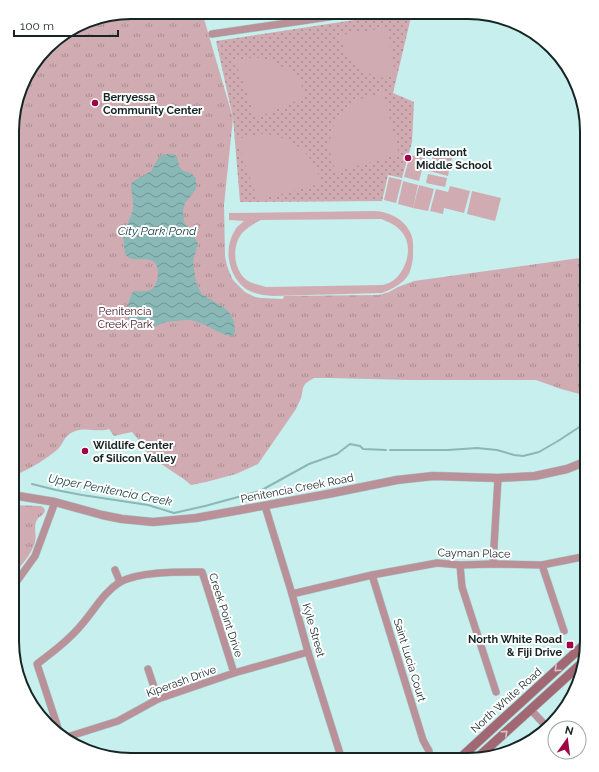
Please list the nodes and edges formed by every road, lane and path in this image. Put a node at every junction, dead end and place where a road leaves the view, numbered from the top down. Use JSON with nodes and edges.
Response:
{"nodes":[{"id":1,"x":315,"y":19,"type":"edge"},
{"id":2,"x":212,"y":34,"type":"dead end"},
{"id":3,"x":580,"y":464,"type":"edge"},
{"id":4,"x":498,"y":478,"type":"junction"},
{"id":5,"x":19,"y":496,"type":"edge"},
{"id":6,"x":55,"y":502,"type":"junction"},
{"id":7,"x":265,"y":506,"type":"junction"},
{"id":8,"x":580,"y":557,"type":"edge"},
{"id":9,"x":493,"y":564,"type":"junction"},
{"id":10,"x":460,"y":565,"type":"junction"},
{"id":11,"x":542,"y":565,"type":"junction"},
{"id":12,"x":115,"y":570,"type":"dead end"},
{"id":13,"x":372,"y":575,"type":"junction"},
{"id":14,"x":19,"y":578,"type":"edge"},
{"id":15,"x":120,"y":582,"type":"junction"},
{"id":16,"x":292,"y":594,"type":"junction"},
{"id":17,"x":564,"y":631,"type":"dead end"},
{"id":18,"x":580,"y":650,"type":"edge"},
{"id":19,"x":308,"y":652,"type":"junction"},
{"id":20,"x":577,"y":667,"type":"edge"},
{"id":21,"x":148,"y":669,"type":"dead end"},
{"id":22,"x":234,"y":673,"type":"junction"},
{"id":23,"x":496,"y":692,"type":"dead end"},
{"id":24,"x":158,"y":699,"type":"junction"},
{"id":25,"x":532,"y":710,"type":"junction"},
{"id":26,"x":544,"y":723,"type":"edge"},
{"id":27,"x":57,"y":725,"type":"edge"},
{"id":28,"x":71,"y":736,"type":"edge"},
{"id":29,"x":429,"y":751,"type":"dead end"},
{"id":30,"x":485,"y":751,"type":"edge"},
{"id":31,"x":340,"y":753,"type":"edge"},
{"id":32,"x":466,"y":753,"type":"edge"}],
"edges":[{"from":1,"to":2,"type":"street"},
{"from":3,"to":4,"type":"street","name":"Penitencia Creek Road"},
{"from":4,"to":7,"type":"street","name":"Penitencia Creek Road"},
{"from":4,"to":9,"type":"street"},
{"from":5,"to":6,"type":"street","name":"Penitencia Creek Road"},
{"from":6,"to":7,"type":"street","name":"Penitencia Creek Road"},
{"from":6,"to":14,"type":"street"},
{"from":7,"to":16,"type":"street","name":"Kyle Street"},
{"from":8,"to":11,"type":"street","name":"Cayman Place"},
{"from":9,"to":10,"type":"street","name":"Cayman Place"},
{"from":9,"to":11,"type":"street","name":"Cayman Place"},
{"from":10,"to":13,"type":"street","name":"Cayman Place"},
{"from":10,"to":23,"type":"street"},
{"from":11,"to":17,"type":"street"},
{"from":12,"to":15,"type":"street"},
{"from":13,"to":16,"type":"street","name":"Cayman Place"},
{"from":13,"to":29,"type":"street","name":"Saint Lucia Court"},
{"from":15,"to":22,"type":"street","name":"Creek Point Drive"},
{"from":15,"to":27,"type":"street","name":"Creek Point Drive"},
{"from":16,"to":19,"type":"street","name":"Kyle Street"},
{"from":18,"to":32,"type":"main road","name":"North White Road","one_way":true},
{"from":19,"to":22,"type":"street","name":"Kiperash Drive"},
{"from":19,"to":31,"type":"street","name":"Kyle Street"},
{"from":20,"to":25,"type":"main road"},
{"from":21,"to":24,"type":"street"},
{"from":22,"to":24,"type":"street","name":"Kiperash Drive"},
{"from":24,"to":28,"type":"street","name":"Kiperash Drive"},
{"from":25,"to":26,"type":"street"},
{"from":30,"to":25,"type":"main road","one_way":true}]}
